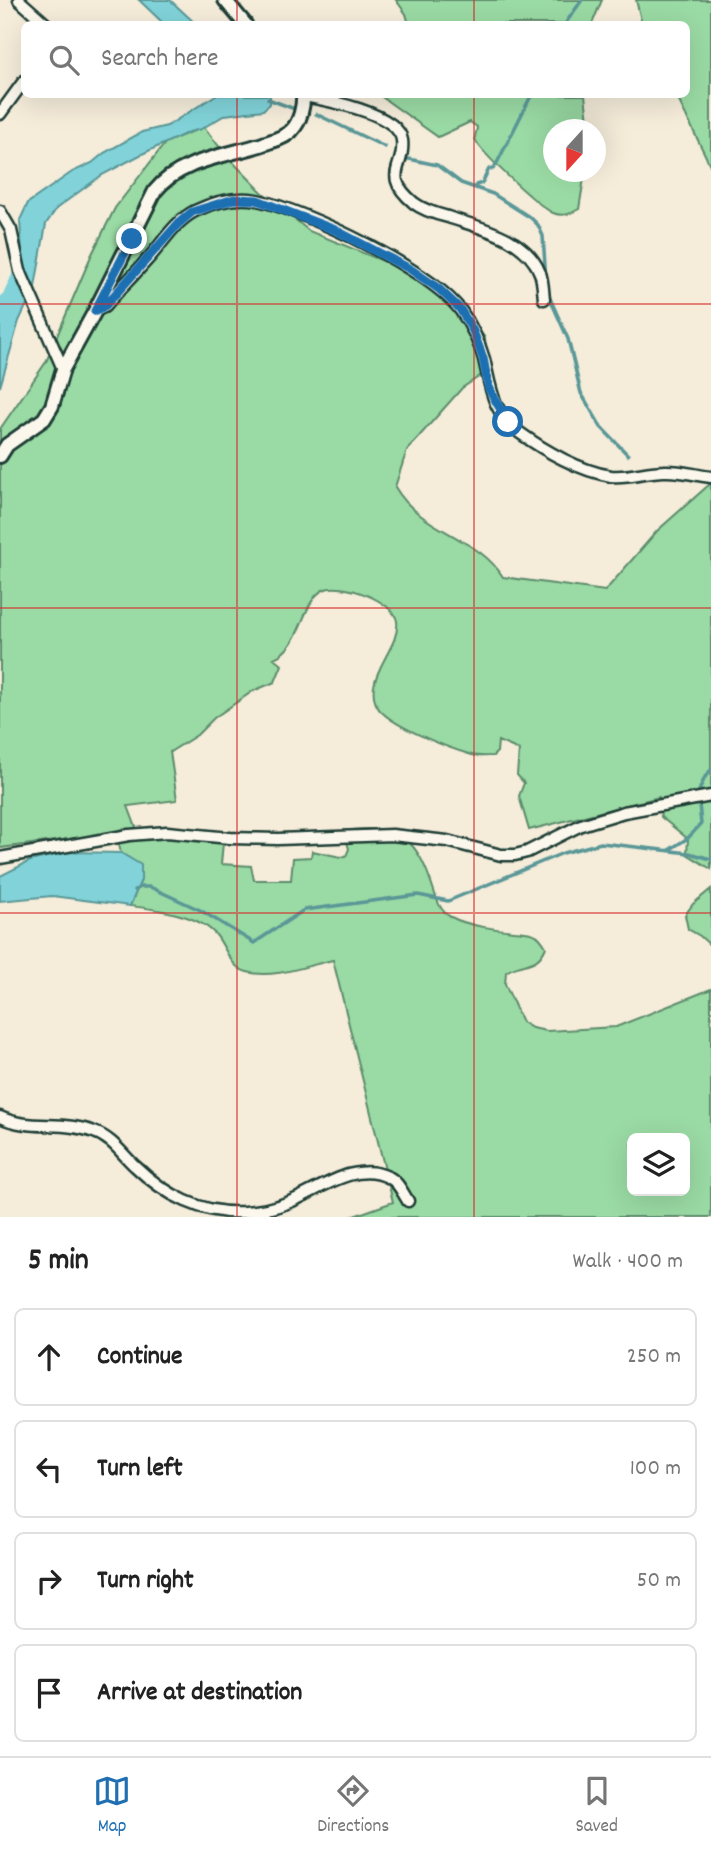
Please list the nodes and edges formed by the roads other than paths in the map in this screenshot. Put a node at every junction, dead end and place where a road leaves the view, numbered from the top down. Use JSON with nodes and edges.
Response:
{"nodes":[{"id":1,"x":19,"y":0,"type":"edge"},
{"id":2,"x":225,"y":0,"type":"edge"},
{"id":3,"x":43,"y":21,"type":"edge"},
{"id":4,"x":242,"y":21,"type":"edge"},
{"id":5,"x":21,"y":84,"type":"edge"},
{"id":6,"x":302,"y":98,"type":"edge"},
{"id":7,"x":316,"y":98,"type":"edge"},
{"id":8,"x":0,"y":114,"type":"edge"},
{"id":9,"x":0,"y":211,"type":"edge"},
{"id":10,"x":544,"y":299,"type":"dead end"},
{"id":11,"x":95,"y":311,"type":"junction"},
{"id":12,"x":63,"y":369,"type":"junction"},
{"id":13,"x":0,"y":456,"type":"edge"},
{"id":14,"x":711,"y":477,"type":"edge"},
{"id":15,"x":711,"y":796,"type":"edge"},
{"id":16,"x":0,"y":858,"type":"edge"},
{"id":17,"x":0,"y":1117,"type":"edge"},
{"id":18,"x":408,"y":1201,"type":"dead end"}],
"edges":[{"from":1,"to":3,"type":"street"},
{"from":2,"to":4,"type":"street"},
{"from":5,"to":8,"type":"street"},
{"from":6,"to":11,"type":"street"},
{"from":7,"to":10,"type":"street"},
{"from":9,"to":12,"type":"street"},
{"from":11,"to":12,"type":"street"},
{"from":11,"to":14,"type":"street"},
{"from":12,"to":13,"type":"street"},
{"from":15,"to":16,"type":"street"},
{"from":17,"to":18,"type":"street"}]}
